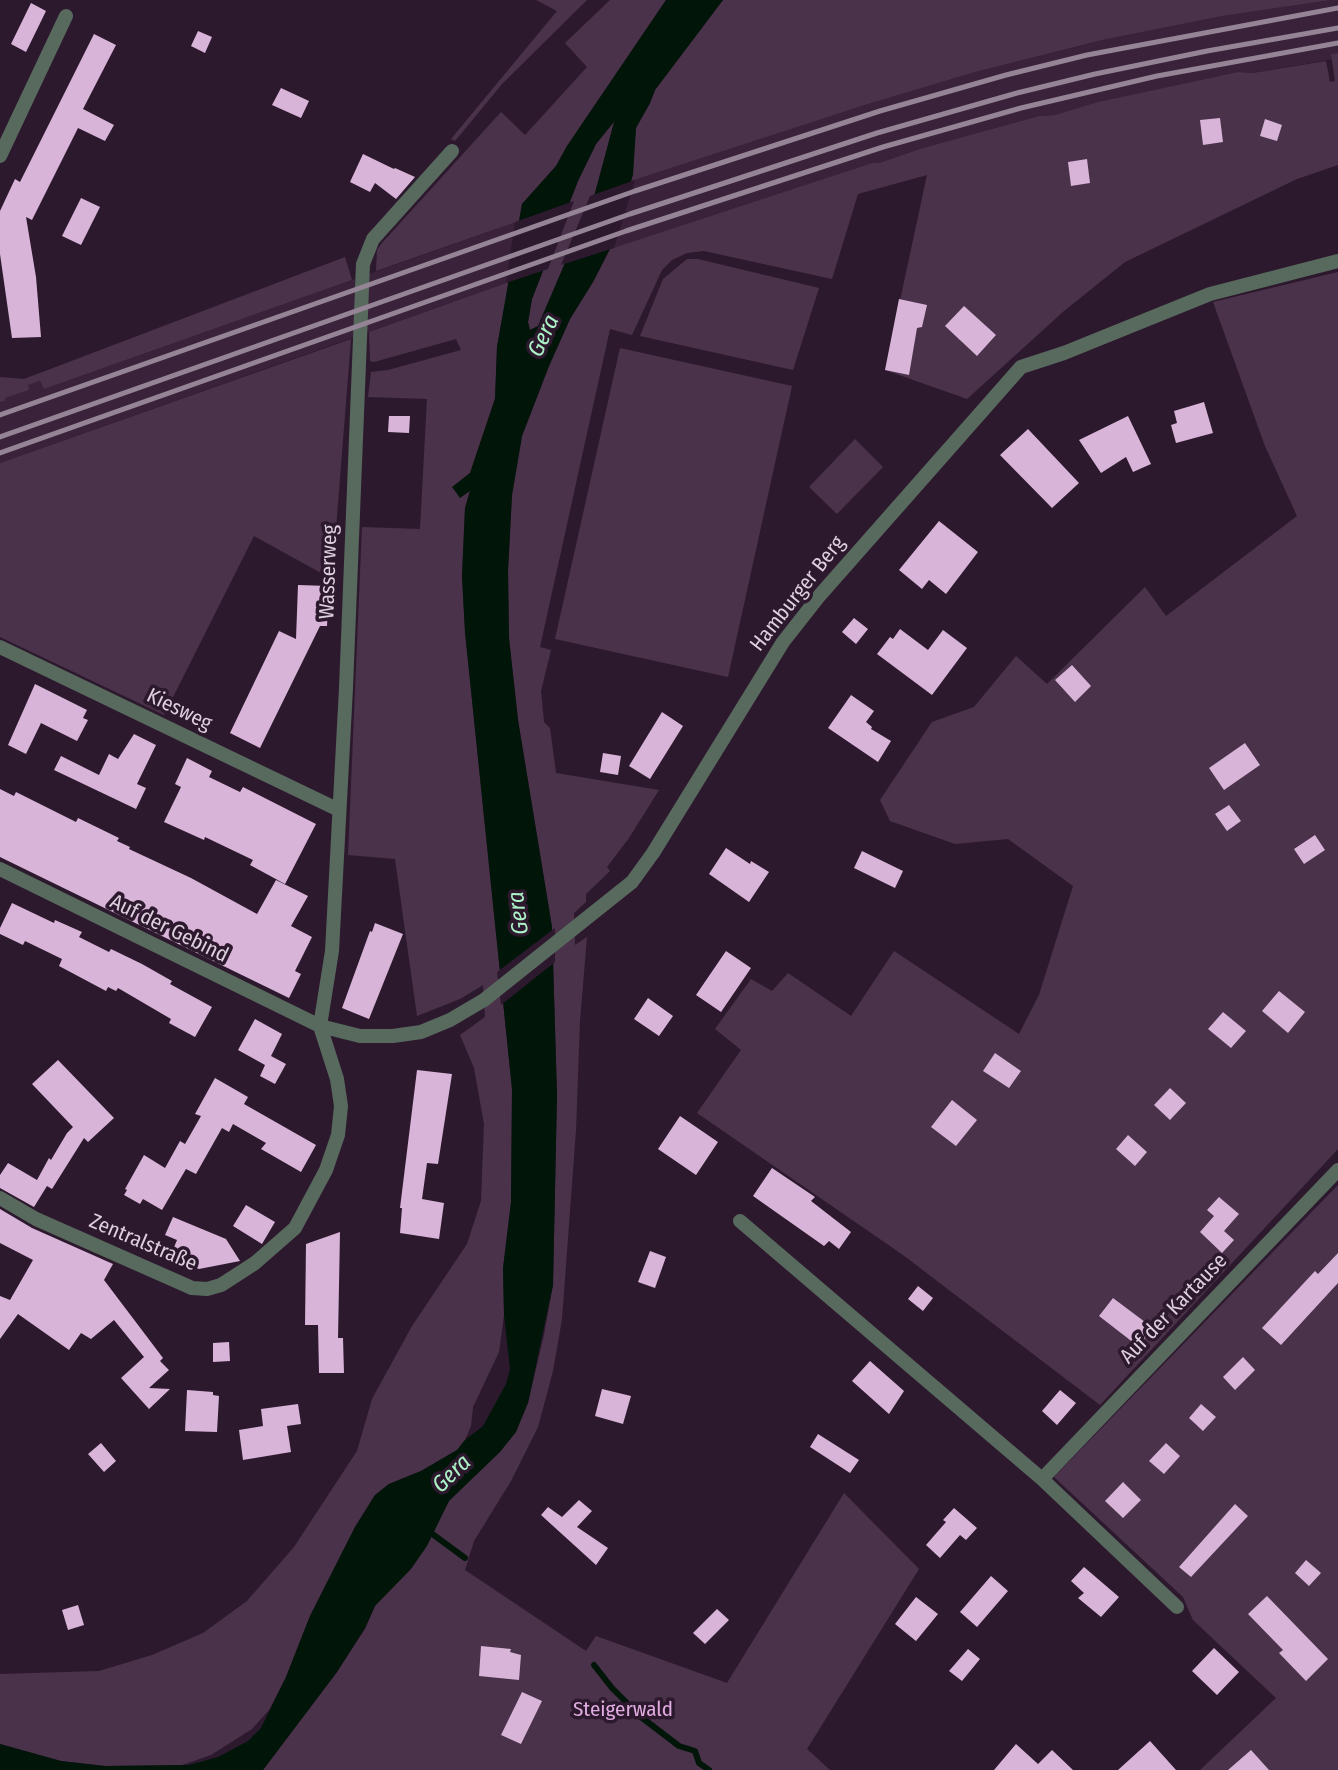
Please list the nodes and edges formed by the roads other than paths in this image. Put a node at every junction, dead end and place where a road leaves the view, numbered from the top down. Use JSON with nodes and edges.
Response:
{"nodes":[{"id":1,"x":66,"y":16,"type":"dead end"},
{"id":2,"x":452,"y":151,"type":"dead end"},
{"id":3,"x":0,"y":156,"type":"edge"},
{"id":4,"x":1338,"y":261,"type":"edge"},
{"id":5,"x":0,"y":647,"type":"edge"},
{"id":6,"x":340,"y":810,"type":"junction"},
{"id":7,"x":0,"y":869,"type":"edge"},
{"id":8,"x":320,"y":1026,"type":"junction"},
{"id":9,"x":1338,"y":1170,"type":"edge"},
{"id":10,"x":0,"y":1198,"type":"edge"},
{"id":11,"x":740,"y":1221,"type":"dead end"},
{"id":12,"x":1042,"y":1479,"type":"junction"},
{"id":13,"x":1177,"y":1607,"type":"dead end"}],
"edges":[{"from":1,"to":3,"type":"street"},
{"from":2,"to":6,"type":"street","name":"Wasserweg"},
{"from":4,"to":8,"type":"street","name":"Hamburger Berg"},
{"from":5,"to":6,"type":"street","name":"Kiesweg"},
{"from":6,"to":8,"type":"street","name":"Wasserweg"},
{"from":7,"to":8,"type":"street","name":"Auf der Gebind"},
{"from":8,"to":10,"type":"street","name":"Zentralstraße"},
{"from":9,"to":12,"type":"street","name":"Auf der Kartause"},
{"from":11,"to":12,"type":"street"},
{"from":12,"to":13,"type":"street"}]}
